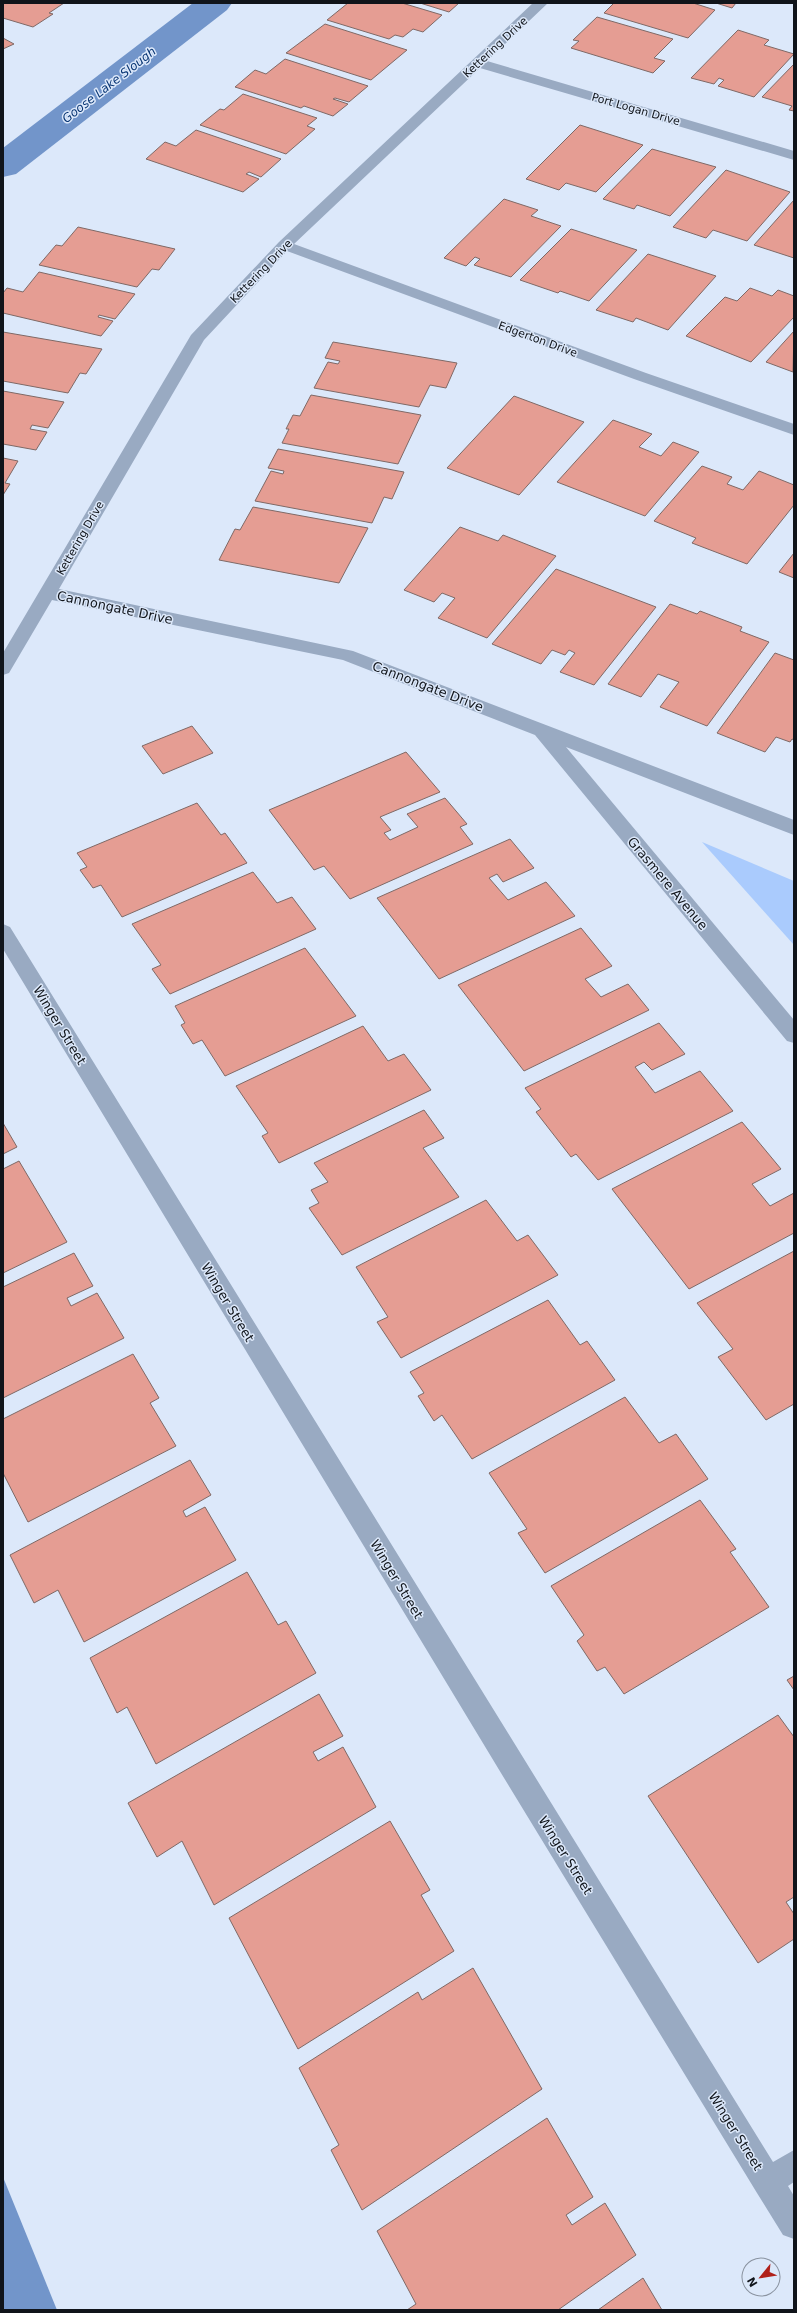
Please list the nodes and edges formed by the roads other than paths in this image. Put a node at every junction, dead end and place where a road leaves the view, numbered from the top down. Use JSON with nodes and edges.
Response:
{"nodes":[{"id":1,"x":541,"y":3,"type":"edge"},
{"id":2,"x":478,"y":62,"type":"junction"},
{"id":3,"x":794,"y":156,"type":"edge"},
{"id":4,"x":284,"y":246,"type":"junction"},
{"id":5,"x":794,"y":430,"type":"edge"},
{"id":6,"x":48,"y":593,"type":"junction"},
{"id":7,"x":3,"y":669,"type":"edge"},
{"id":8,"x":542,"y":730,"type":"junction"},
{"id":9,"x":794,"y":828,"type":"edge"},
{"id":10,"x":3,"y":932,"type":"edge"},
{"id":11,"x":794,"y":1035,"type":"edge"},
{"id":12,"x":794,"y":2165,"type":"edge"},
{"id":13,"x":768,"y":2182,"type":"junction"},
{"id":14,"x":794,"y":2224,"type":"edge"}],
"edges":[{"from":1,"to":2,"type":"street","name":"Kettering Drive"},
{"from":2,"to":3,"type":"street","name":"Port Logan Drive"},
{"from":2,"to":4,"type":"street","name":"Kettering Drive"},
{"from":4,"to":5,"type":"street","name":"Edgerton Drive"},
{"from":4,"to":6,"type":"street","name":"Kettering Drive"},
{"from":6,"to":7,"type":"street"},
{"from":6,"to":8,"type":"street","name":"Cannongate Drive"},
{"from":8,"to":9,"type":"street","name":"Cannongate Drive"},
{"from":8,"to":11,"type":"street","name":"Grasmere Avenue"},
{"from":10,"to":13,"type":"street","name":"Winger Street"},
{"from":12,"to":13,"type":"street"},
{"from":13,"to":14,"type":"street","name":"Winger Street"}]}
